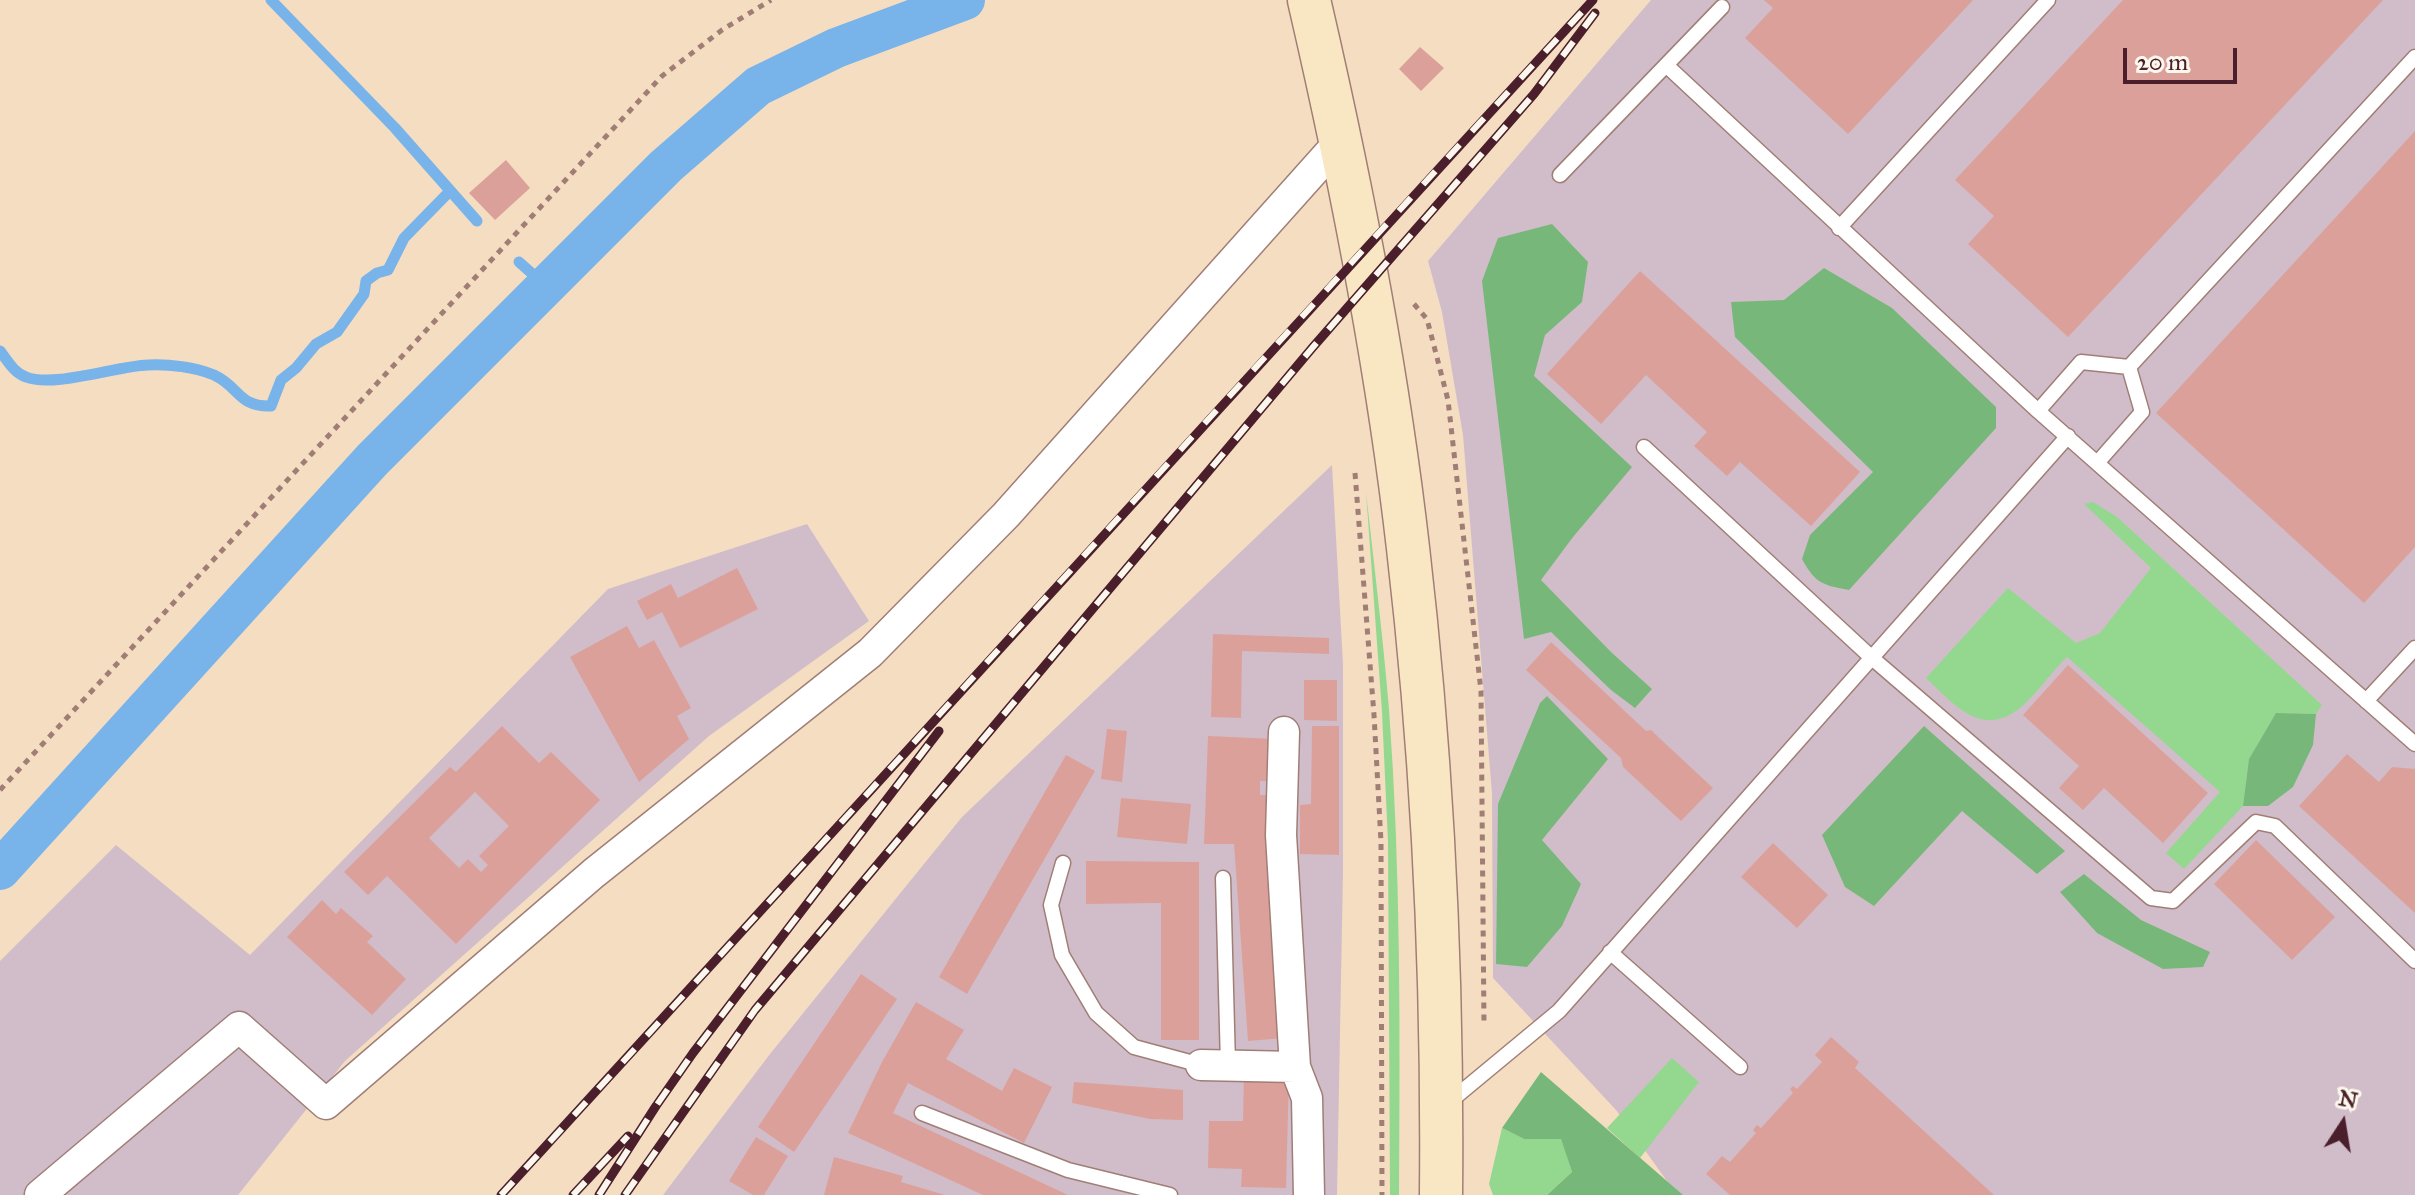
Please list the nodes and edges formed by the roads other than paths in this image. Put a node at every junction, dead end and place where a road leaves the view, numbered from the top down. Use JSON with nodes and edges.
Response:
{"nodes":[{"id":1,"x":1309,"y":0,"type":"edge"},
{"id":2,"x":2048,"y":0,"type":"edge"},
{"id":3,"x":1722,"y":7,"type":"dead end"},
{"id":4,"x":2415,"y":57,"type":"edge"},
{"id":5,"x":1666,"y":65,"type":"junction"},
{"id":6,"x":1342,"y":139,"type":"junction"},
{"id":7,"x":1560,"y":175,"type":"dead end"},
{"id":8,"x":1839,"y":228,"type":"junction"},
{"id":9,"x":2129,"y":367,"type":"junction"},
{"id":10,"x":2038,"y":411,"type":"junction"},
{"id":11,"x":2068,"y":436,"type":"junction"},
{"id":12,"x":1644,"y":447,"type":"dead end"},
{"id":13,"x":2098,"y":462,"type":"junction"},
{"id":14,"x":2415,"y":648,"type":"edge"},
{"id":15,"x":1872,"y":658,"type":"junction"},
{"id":16,"x":2366,"y":701,"type":"junction"},
{"id":17,"x":1284,"y":732,"type":"dead end"},
{"id":18,"x":2415,"y":744,"type":"edge"},
{"id":19,"x":1063,"y":863,"type":"dead end"},
{"id":20,"x":1223,"y":878,"type":"dead end"},
{"id":21,"x":1610,"y":952,"type":"junction"},
{"id":22,"x":2415,"y":961,"type":"edge"},
{"id":23,"x":1214,"y":1065,"type":"junction"},
{"id":24,"x":1295,"y":1067,"type":"junction"},
{"id":25,"x":1740,"y":1067,"type":"dead end"},
{"id":26,"x":1442,"y":1108,"type":"junction"},
{"id":27,"x":922,"y":1113,"type":"dead end"},
{"id":28,"x":40,"y":1195,"type":"edge"},
{"id":29,"x":1170,"y":1195,"type":"edge"},
{"id":30,"x":1309,"y":1195,"type":"edge"},
{"id":31,"x":1441,"y":1195,"type":"edge"}],
"edges":[{"from":1,"to":6,"type":"main road"},
{"from":2,"to":8,"type":"lane"},
{"from":3,"to":5,"type":"lane"},
{"from":4,"to":9,"type":"lane"},
{"from":5,"to":7,"type":"lane"},
{"from":5,"to":8,"type":"lane"},
{"from":6,"to":26,"type":"main road"},
{"from":6,"to":28,"type":"street"},
{"from":8,"to":10,"type":"lane"},
{"from":9,"to":10,"type":"lane"},
{"from":9,"to":13,"type":"lane"},
{"from":10,"to":11,"type":"lane"},
{"from":11,"to":13,"type":"lane"},
{"from":11,"to":15,"type":"lane"},
{"from":12,"to":15,"type":"lane"},
{"from":13,"to":16,"type":"lane"},
{"from":14,"to":16,"type":"lane"},
{"from":15,"to":21,"type":"lane"},
{"from":15,"to":22,"type":"lane"},
{"from":16,"to":18,"type":"lane"},
{"from":17,"to":24,"type":"street"},
{"from":19,"to":23,"type":"lane"},
{"from":20,"to":23,"type":"lane"},
{"from":21,"to":25,"type":"lane"},
{"from":21,"to":26,"type":"lane"},
{"from":23,"to":24,"type":"street"},
{"from":24,"to":30,"type":"street"},
{"from":26,"to":31,"type":"main road"},
{"from":27,"to":29,"type":"lane"}]}
